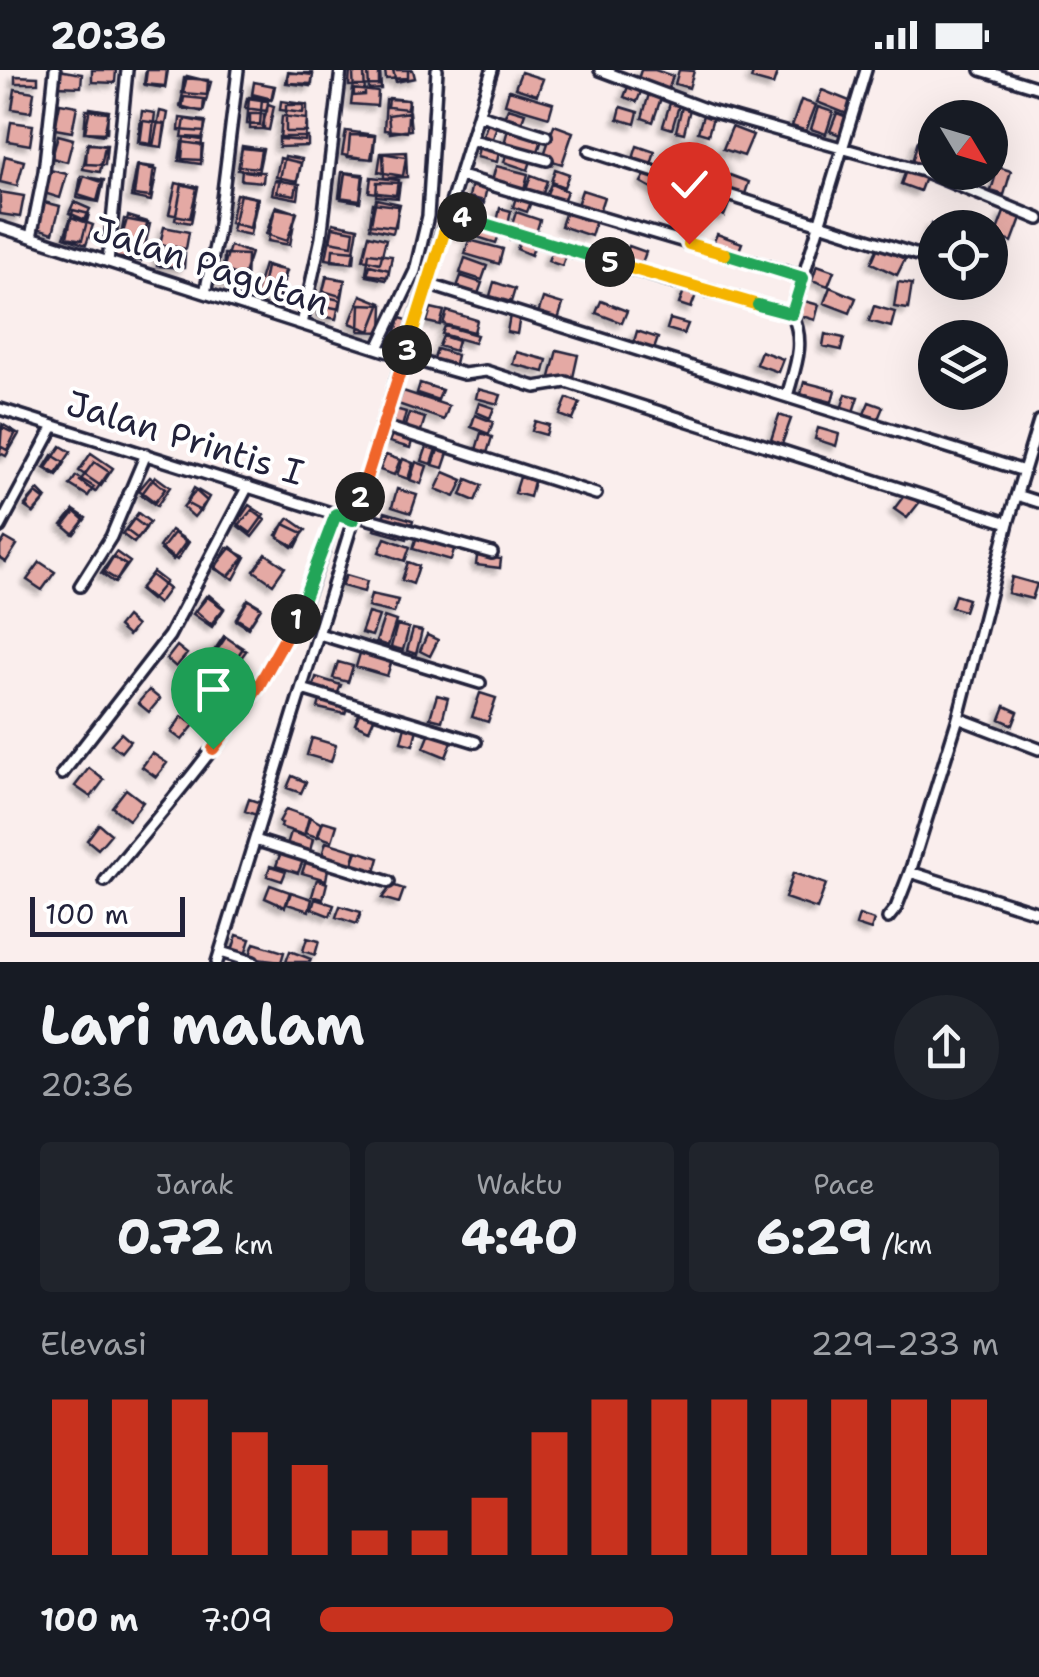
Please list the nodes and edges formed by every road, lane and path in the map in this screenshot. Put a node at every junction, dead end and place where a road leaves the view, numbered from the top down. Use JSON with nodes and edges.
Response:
{"nodes":[{"id":1,"x":55,"y":70,"type":"edge"},
{"id":2,"x":127,"y":70,"type":"edge"},
{"id":3,"x":238,"y":70,"type":"edge"},
{"id":4,"x":341,"y":70,"type":"edge"},
{"id":5,"x":437,"y":70,"type":"edge"},
{"id":6,"x":492,"y":70,"type":"edge"},
{"id":7,"x":600,"y":70,"type":"edge"},
{"id":8,"x":866,"y":70,"type":"edge"},
{"id":9,"x":981,"y":70,"type":"edge"},
{"id":10,"x":994,"y":72,"type":"edge"},
{"id":11,"x":1039,"y":88,"type":"edge"},
{"id":12,"x":480,"y":115,"type":"junction"},
{"id":13,"x":546,"y":136,"type":"dead end"},
{"id":14,"x":473,"y":140,"type":"junction"},
{"id":15,"x":843,"y":148,"type":"junction"},
{"id":16,"x":589,"y":151,"type":"dead end"},
{"id":17,"x":547,"y":160,"type":"dead end"},
{"id":18,"x":461,"y":176,"type":"junction"},
{"id":19,"x":450,"y":214,"type":"junction"},
{"id":20,"x":1039,"y":219,"type":"edge"},
{"id":21,"x":821,"y":224,"type":"junction"},
{"id":22,"x":0,"y":227,"type":"edge"},
{"id":23,"x":31,"y":237,"type":"junction"},
{"id":24,"x":918,"y":255,"type":"dead end"},
{"id":25,"x":108,"y":262,"type":"junction"},
{"id":26,"x":803,"y":278,"type":"junction"},
{"id":27,"x":428,"y":284,"type":"junction"},
{"id":28,"x":205,"y":293,"type":"junction"},
{"id":29,"x":792,"y":314,"type":"junction"},
{"id":30,"x":302,"y":324,"type":"junction"},
{"id":31,"x":378,"y":348,"type":"junction"},
{"id":32,"x":404,"y":358,"type":"junction"},
{"id":33,"x":787,"y":396,"type":"junction"},
{"id":34,"x":0,"y":409,"type":"edge"},
{"id":35,"x":1039,"y":421,"type":"edge"},
{"id":36,"x":54,"y":426,"type":"junction"},
{"id":37,"x":382,"y":426,"type":"junction"},
{"id":38,"x":146,"y":454,"type":"junction"},
{"id":39,"x":1024,"y":471,"type":"junction"},
{"id":40,"x":248,"y":486,"type":"junction"},
{"id":41,"x":596,"y":494,"type":"dead end"},
{"id":42,"x":1016,"y":495,"type":"junction"},
{"id":43,"x":1039,"y":502,"type":"edge"},
{"id":44,"x":336,"y":514,"type":"junction"},
{"id":45,"x":354,"y":517,"type":"junction"},
{"id":46,"x":1008,"y":522,"type":"junction"},
{"id":47,"x":0,"y":527,"type":"edge"},
{"id":48,"x":492,"y":554,"type":"dead end"},
{"id":49,"x":80,"y":586,"type":"dead end"},
{"id":50,"x":320,"y":634,"type":"junction"},
{"id":51,"x":480,"y":684,"type":"dead end"},
{"id":52,"x":302,"y":689,"type":"junction"},
{"id":53,"x":958,"y":718,"type":"junction"},
{"id":54,"x":476,"y":742,"type":"dead end"},
{"id":55,"x":1039,"y":749,"type":"edge"},
{"id":56,"x":62,"y":774,"type":"dead end"},
{"id":57,"x":255,"y":840,"type":"junction"},
{"id":58,"x":910,"y":872,"type":"junction"},
{"id":59,"x":105,"y":881,"type":"dead end"},
{"id":60,"x":389,"y":882,"type":"dead end"},
{"id":61,"x":1039,"y":912,"type":"edge"},
{"id":62,"x":888,"y":918,"type":"dead end"},
{"id":63,"x":219,"y":957,"type":"edge"},
{"id":64,"x":253,"y":962,"type":"edge"}],
"edges":[{"from":1,"to":23,"type":"street"},
{"from":2,"to":25,"type":"street"},
{"from":3,"to":28,"type":"street"},
{"from":4,"to":30,"type":"street"},
{"from":5,"to":31,"type":"street"},
{"from":6,"to":12,"type":"street"},
{"from":7,"to":15,"type":"street"},
{"from":8,"to":15,"type":"street"},
{"from":9,"to":10,"type":"street"},
{"from":10,"to":11,"type":"street"},
{"from":12,"to":13,"type":"street"},
{"from":12,"to":14,"type":"street"},
{"from":14,"to":17,"type":"street"},
{"from":14,"to":18,"type":"street"},
{"from":15,"to":20,"type":"street"},
{"from":15,"to":21,"type":"street"},
{"from":16,"to":21,"type":"street"},
{"from":18,"to":19,"type":"street"},
{"from":18,"to":26,"type":"street"},
{"from":19,"to":27,"type":"street"},
{"from":19,"to":29,"type":"street"},
{"from":21,"to":24,"type":"street"},
{"from":21,"to":26,"type":"street"},
{"from":22,"to":23,"type":"street","name":"Jalan Pagutan"},
{"from":23,"to":25,"type":"street","name":"Jalan Pagutan"},
{"from":25,"to":28,"type":"street","name":"Jalan Pagutan"},
{"from":26,"to":29,"type":"street"},
{"from":27,"to":32,"type":"street"},
{"from":27,"to":33,"type":"street"},
{"from":28,"to":30,"type":"street","name":"Jalan Pagutan"},
{"from":29,"to":33,"type":"street"},
{"from":30,"to":31,"type":"street","name":"Jalan Pagutan"},
{"from":31,"to":32,"type":"street","name":"Jalan Pagutan"},
{"from":32,"to":37,"type":"street"},
{"from":32,"to":46,"type":"street","name":"Jalan Pagutan"},
{"from":33,"to":39,"type":"street"},
{"from":34,"to":36,"type":"street","name":"Jalan Printis I"},
{"from":35,"to":39,"type":"street"},
{"from":36,"to":38,"type":"street","name":"Jalan Printis I"},
{"from":36,"to":47,"type":"street"},
{"from":37,"to":41,"type":"street"},
{"from":37,"to":45,"type":"street"},
{"from":38,"to":40,"type":"street","name":"Jalan Printis I"},
{"from":38,"to":49,"type":"street"},
{"from":39,"to":42,"type":"street"},
{"from":40,"to":44,"type":"street","name":"Jalan Printis I"},
{"from":40,"to":56,"type":"street"},
{"from":42,"to":43,"type":"street"},
{"from":42,"to":46,"type":"street"},
{"from":44,"to":45,"type":"street","name":"Jalan Printis I"},
{"from":44,"to":59,"type":"street"},
{"from":45,"to":48,"type":"street","name":"Jalan Printis I"},
{"from":45,"to":50,"type":"street"},
{"from":46,"to":53,"type":"street"},
{"from":50,"to":51,"type":"street"},
{"from":50,"to":52,"type":"street"},
{"from":52,"to":54,"type":"street"},
{"from":52,"to":57,"type":"street"},
{"from":53,"to":55,"type":"street"},
{"from":53,"to":58,"type":"street"},
{"from":57,"to":60,"type":"street"},
{"from":57,"to":63,"type":"street"},
{"from":58,"to":61,"type":"street"},
{"from":58,"to":62,"type":"street"},
{"from":63,"to":64,"type":"street"}]}
